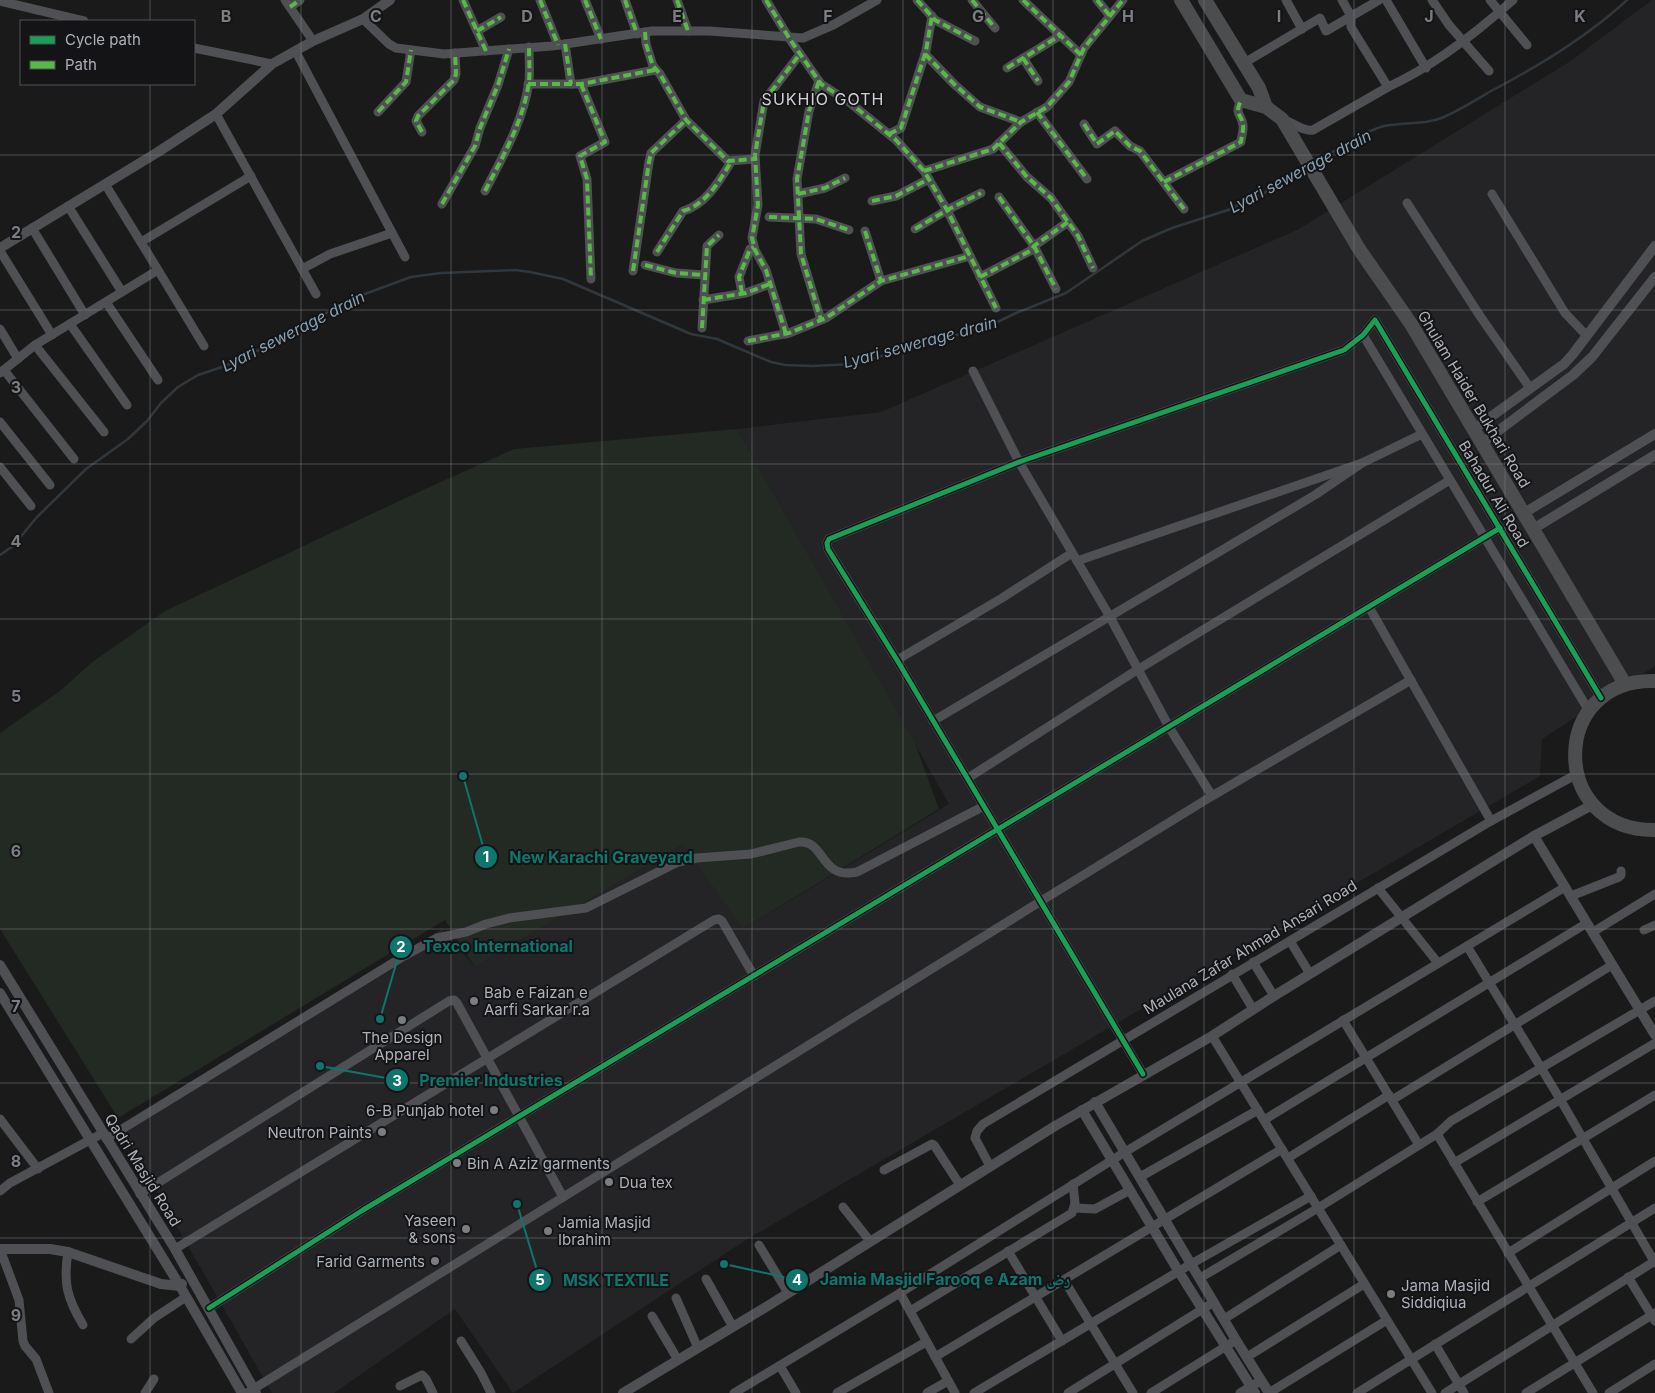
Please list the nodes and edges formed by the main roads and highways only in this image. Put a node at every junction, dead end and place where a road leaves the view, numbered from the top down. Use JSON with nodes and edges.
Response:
{"nodes":[{"id":1,"x":1181,"y":0,"type":"edge"},
{"id":2,"x":1205,"y":0,"type":"edge"},
{"id":3,"x":1266,"y":107,"type":"junction"},
{"id":4,"x":1655,"y":681,"type":"edge"},
{"id":5,"x":1625,"y":684,"type":"junction"},
{"id":6,"x":1655,"y":830,"type":"edge"}],
"edges":[{"from":1,"to":3,"type":"main road"},
{"from":2,"to":3,"type":"main road"},
{"from":3,"to":5,"type":"main road","name":"Ghulam Haider Bukhari Road"},
{"from":4,"to":5,"type":"main road"},
{"from":5,"to":6,"type":"main road"}]}
